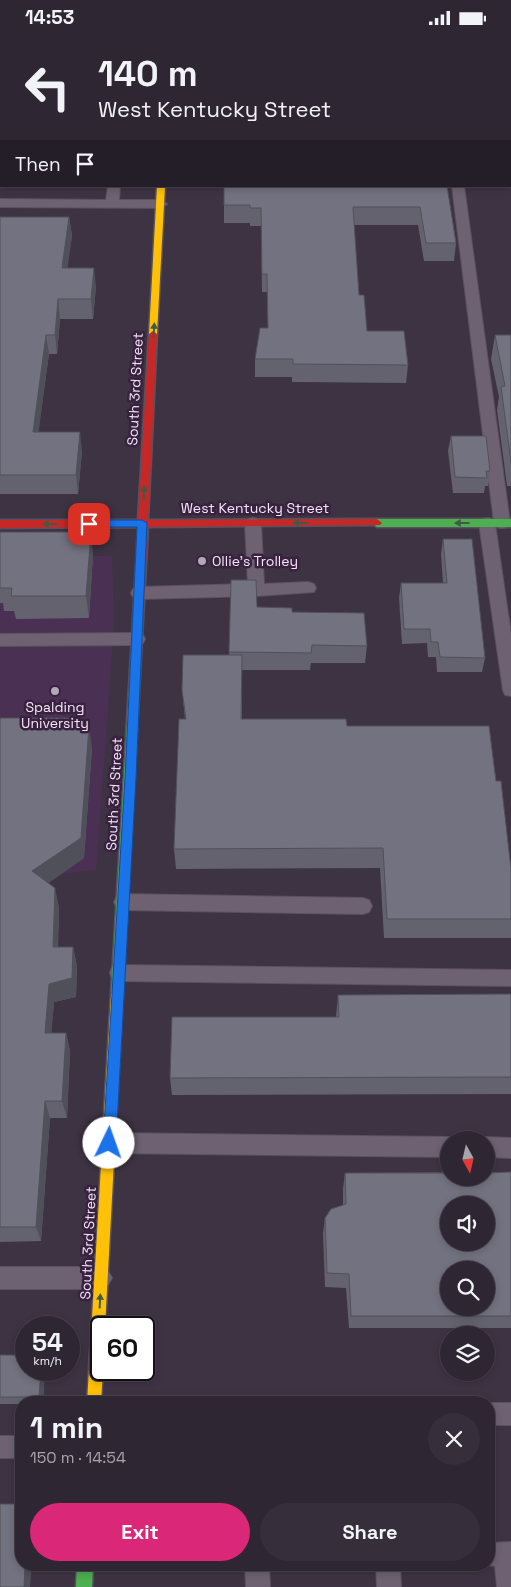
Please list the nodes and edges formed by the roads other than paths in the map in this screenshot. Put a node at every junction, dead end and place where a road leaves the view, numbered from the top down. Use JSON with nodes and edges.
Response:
{"nodes":[{"id":1,"x":114,"y":187,"type":"edge"},
{"id":2,"x":161,"y":187,"type":"edge"},
{"id":3,"x":458,"y":187,"type":"edge"},
{"id":4,"x":0,"y":203,"type":"edge"},
{"id":5,"x":112,"y":204,"type":"junction"},
{"id":6,"x":161,"y":204,"type":"junction"},
{"id":7,"x":142,"y":523,"type":"junction"},
{"id":8,"x":253,"y":523,"type":"junction"},
{"id":9,"x":500,"y":523,"type":"edge"},
{"id":10,"x":0,"y":524,"type":"edge"},
{"id":11,"x":308,"y":588,"type":"dead end"},
{"id":12,"x":256,"y":590,"type":"junction"},
{"id":13,"x":139,"y":593,"type":"junction"},
{"id":14,"x":137,"y":639,"type":"junction"},
{"id":15,"x":0,"y":640,"type":"edge"},
{"id":16,"x":511,"y":690,"type":"edge"},
{"id":17,"x":123,"y":902,"type":"junction"},
{"id":18,"x":363,"y":906,"type":"dead end"},
{"id":19,"x":119,"y":973,"type":"junction"},
{"id":20,"x":511,"y":978,"type":"edge"},
{"id":21,"x":109,"y":1143,"type":"junction"},
{"id":22,"x":440,"y":1147,"type":"edge"},
{"id":23,"x":495,"y":1147,"type":"edge"},
{"id":24,"x":511,"y":1148,"type":"edge"},
{"id":25,"x":0,"y":1278,"type":"edge"},
{"id":26,"x":101,"y":1278,"type":"junction"},
{"id":27,"x":94,"y":1396,"type":"edge"},
{"id":28,"x":495,"y":1414,"type":"edge"},
{"id":29,"x":511,"y":1414,"type":"edge"},
{"id":30,"x":0,"y":1447,"type":"edge"},
{"id":31,"x":15,"y":1447,"type":"edge"},
{"id":32,"x":502,"y":1554,"type":"edge"},
{"id":33,"x":85,"y":1571,"type":"edge"},
{"id":34,"x":257,"y":1571,"type":"edge"},
{"id":35,"x":388,"y":1571,"type":"edge"},
{"id":36,"x":84,"y":1587,"type":"edge"},
{"id":37,"x":258,"y":1587,"type":"edge"},
{"id":38,"x":389,"y":1587,"type":"edge"},
{"id":39,"x":509,"y":1587,"type":"edge"}],
"edges":[{"from":1,"to":5,"type":"lane"},
{"from":2,"to":6,"type":"main road","name":"South 3rd Street"},
{"from":3,"to":9,"type":"lane"},
{"from":4,"to":5,"type":"lane"},
{"from":5,"to":6,"type":"lane"},
{"from":7,"to":6,"type":"main road","name":"South 3rd Street","one_way":true},
{"from":7,"to":8,"type":"main road","name":"West Kentucky Street"},
{"from":7,"to":10,"type":"main road","name":"West Kentucky Street","one_way":true},
{"from":7,"to":13,"type":"main road","name":"South 3rd Street"},
{"from":9,"to":8,"type":"main road","name":"West Kentucky Street","one_way":true},
{"from":8,"to":12,"type":"lane"},
{"from":9,"to":16,"type":"lane"},
{"from":11,"to":12,"type":"lane"},
{"from":12,"to":13,"type":"lane"},
{"from":13,"to":14,"type":"main road","name":"South 3rd Street"},
{"from":14,"to":15,"type":"lane"},
{"from":14,"to":17,"type":"main road","name":"South 3rd Street"},
{"from":17,"to":18,"type":"lane"},
{"from":17,"to":19,"type":"main road","name":"South 3rd Street"},
{"from":19,"to":20,"type":"lane"},
{"from":19,"to":21,"type":"main road","name":"South 3rd Street"},
{"from":21,"to":22,"type":"lane"},
{"from":21,"to":26,"type":"main road","name":"South 3rd Street"},
{"from":23,"to":24,"type":"lane"},
{"from":25,"to":26,"type":"lane"},
{"from":27,"to":26,"type":"main road","name":"South 3rd Street","one_way":true},
{"from":28,"to":29,"type":"lane"},
{"from":30,"to":31,"type":"lane"},
{"from":32,"to":39,"type":"lane"},
{"from":33,"to":36,"type":"main road"},
{"from":34,"to":37,"type":"lane"},
{"from":35,"to":38,"type":"lane"}]}
